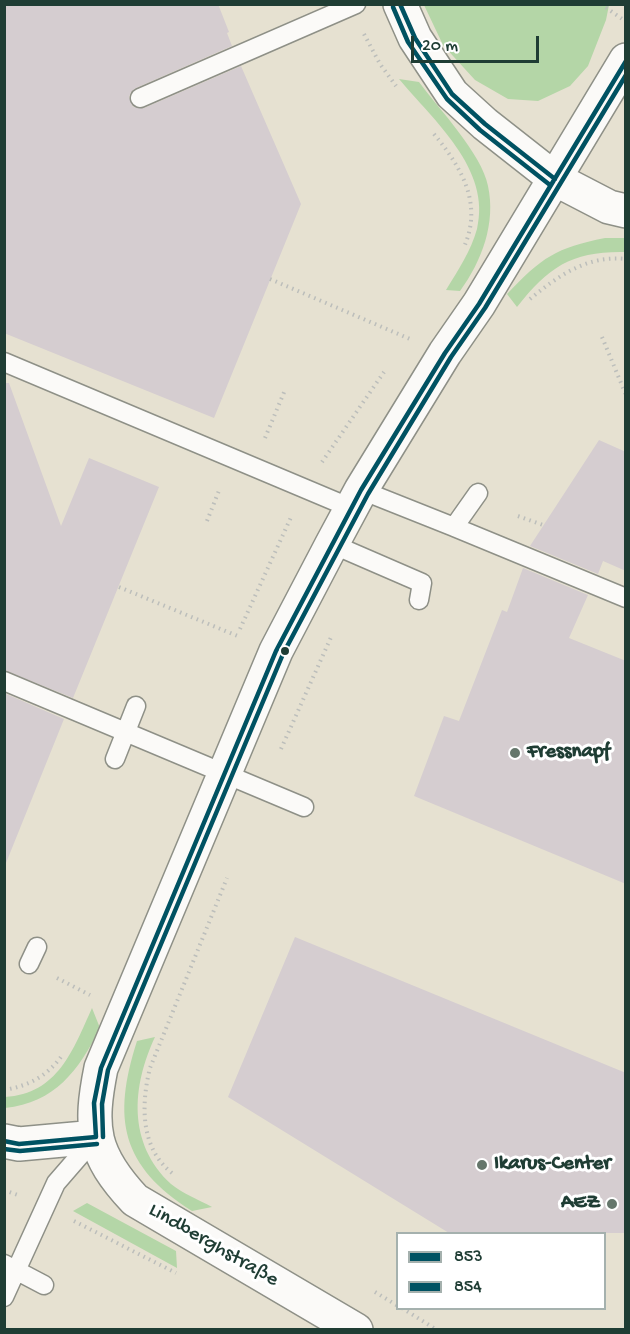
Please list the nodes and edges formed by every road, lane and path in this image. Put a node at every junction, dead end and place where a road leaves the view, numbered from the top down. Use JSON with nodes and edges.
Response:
{"nodes":[{"id":1,"x":400,"y":4,"type":"edge"},
{"id":2,"x":601,"y":4,"type":"edge"},
{"id":3,"x":354,"y":5,"type":"edge"},
{"id":4,"x":626,"y":21,"type":"edge"},
{"id":5,"x":626,"y":60,"type":"edge"},
{"id":6,"x":399,"y":90,"type":"dead end"},
{"id":7,"x":140,"y":98,"type":"dead end"},
{"id":8,"x":433,"y":132,"type":"dead end"},
{"id":9,"x":555,"y":179,"type":"junction"},
{"id":10,"x":626,"y":211,"type":"edge"},
{"id":11,"x":461,"y":254,"type":"dead end"},
{"id":12,"x":270,"y":279,"type":"dead end"},
{"id":13,"x":414,"y":328,"type":"dead end"},
{"id":14,"x":602,"y":337,"type":"dead end"},
{"id":15,"x":408,"y":338,"type":"junction"},
{"id":16,"x":401,"y":347,"type":"dead end"},
{"id":17,"x":445,"y":353,"type":"junction"},
{"id":18,"x":4,"y":362,"type":"edge"},
{"id":19,"x":388,"y":366,"type":"dead end"},
{"id":20,"x":285,"y":390,"type":"dead end"},
{"id":21,"x":626,"y":395,"type":"edge"},
{"id":22,"x":253,"y":466,"type":"junction"},
{"id":23,"x":304,"y":488,"type":"junction"},
{"id":24,"x":478,"y":493,"type":"dead end"},
{"id":25,"x":356,"y":499,"type":"junction"},
{"id":26,"x":454,"y":527,"type":"junction"},
{"id":27,"x":332,"y":544,"type":"junction"},
{"id":28,"x":119,"y":587,"type":"dead end"},
{"id":29,"x":626,"y":598,"type":"edge"},
{"id":30,"x":418,"y":600,"type":"dead end"},
{"id":31,"x":237,"y":636,"type":"junction"},
{"id":32,"x":233,"y":647,"type":"dead end"},
{"id":33,"x":276,"y":651,"type":"junction"},
{"id":34,"x":4,"y":681,"type":"edge"},
{"id":35,"x":136,"y":706,"type":"dead end"},
{"id":36,"x":126,"y":733,"type":"junction"},
{"id":37,"x":115,"y":759,"type":"dead end"},
{"id":38,"x":224,"y":772,"type":"junction"},
{"id":39,"x":304,"y":807,"type":"dead end"},
{"id":40,"x":37,"y":947,"type":"dead end"},
{"id":41,"x":29,"y":964,"type":"dead end"},
{"id":42,"x":89,"y":994,"type":"dead end"},
{"id":43,"x":85,"y":1005,"type":"dead end"},
{"id":44,"x":66,"y":1047,"type":"dead end"},
{"id":45,"x":4,"y":1089,"type":"edge"},
{"id":46,"x":96,"y":1137,"type":"junction"},
{"id":47,"x":4,"y":1141,"type":"edge"},
{"id":48,"x":4,"y":1190,"type":"edge"},
{"id":49,"x":46,"y":1207,"type":"junction"},
{"id":50,"x":11,"y":1267,"type":"edge"},
{"id":51,"x":180,"y":1275,"type":"dead end"},
{"id":52,"x":44,"y":1285,"type":"dead end"},
{"id":53,"x":4,"y":1297,"type":"edge"},
{"id":54,"x":405,"y":1310,"type":"edge"},
{"id":55,"x":339,"y":1325,"type":"edge"},
{"id":56,"x":437,"y":1329,"type":"edge"}],
"edges":[{"from":1,"to":9,"type":"street"},
{"from":2,"to":4,"type":"path"},
{"from":3,"to":6,"type":"path"},
{"from":3,"to":7,"type":"lane"},
{"from":5,"to":9,"type":"street","name":"Lindberghstraße"},
{"from":8,"to":11,"type":"path"},
{"from":9,"to":10,"type":"street"},
{"from":9,"to":17,"type":"street","name":"Lindberghstraße"},
{"from":12,"to":15,"type":"path"},
{"from":13,"to":15,"type":"path"},
{"from":14,"to":21,"type":"path"},
{"from":15,"to":16,"type":"path"},
{"from":15,"to":17,"type":"path"},
{"from":17,"to":25,"type":"street","name":"Lindberghstraße"},
{"from":18,"to":22,"type":"lane"},
{"from":19,"to":23,"type":"path"},
{"from":20,"to":22,"type":"path"},
{"from":22,"to":23,"type":"lane"},
{"from":23,"to":25,"type":"lane"},
{"from":23,"to":31,"type":"path"},
{"from":24,"to":26,"type":"lane"},
{"from":25,"to":26,"type":"lane"},
{"from":25,"to":27,"type":"street","name":"Lindberghstraße"},
{"from":26,"to":29,"type":"lane"},
{"from":27,"to":30,"type":"lane"},
{"from":27,"to":33,"type":"street","name":"Lindberghstraße"},
{"from":28,"to":31,"type":"path"},
{"from":31,"to":32,"type":"path"},
{"from":31,"to":33,"type":"path"},
{"from":33,"to":38,"type":"street","name":"Lindberghstraße"},
{"from":34,"to":36,"type":"lane"},
{"from":35,"to":36,"type":"lane"},
{"from":36,"to":37,"type":"lane"},
{"from":36,"to":38,"type":"lane"},
{"from":38,"to":39,"type":"lane"},
{"from":38,"to":46,"type":"street","name":"Lindberghstraße"},
{"from":40,"to":41,"type":"lane"},
{"from":42,"to":43,"type":"path"},
{"from":44,"to":45,"type":"path"},
{"from":46,"to":47,"type":"street"},
{"from":46,"to":49,"type":"lane"},
{"from":46,"to":55,"type":"street","name":"Lindberghstraße"},
{"from":48,"to":49,"type":"path"},
{"from":49,"to":50,"type":"lane"},
{"from":49,"to":51,"type":"path"},
{"from":50,"to":52,"type":"lane"},
{"from":50,"to":53,"type":"lane"},
{"from":54,"to":56,"type":"path"}]}
